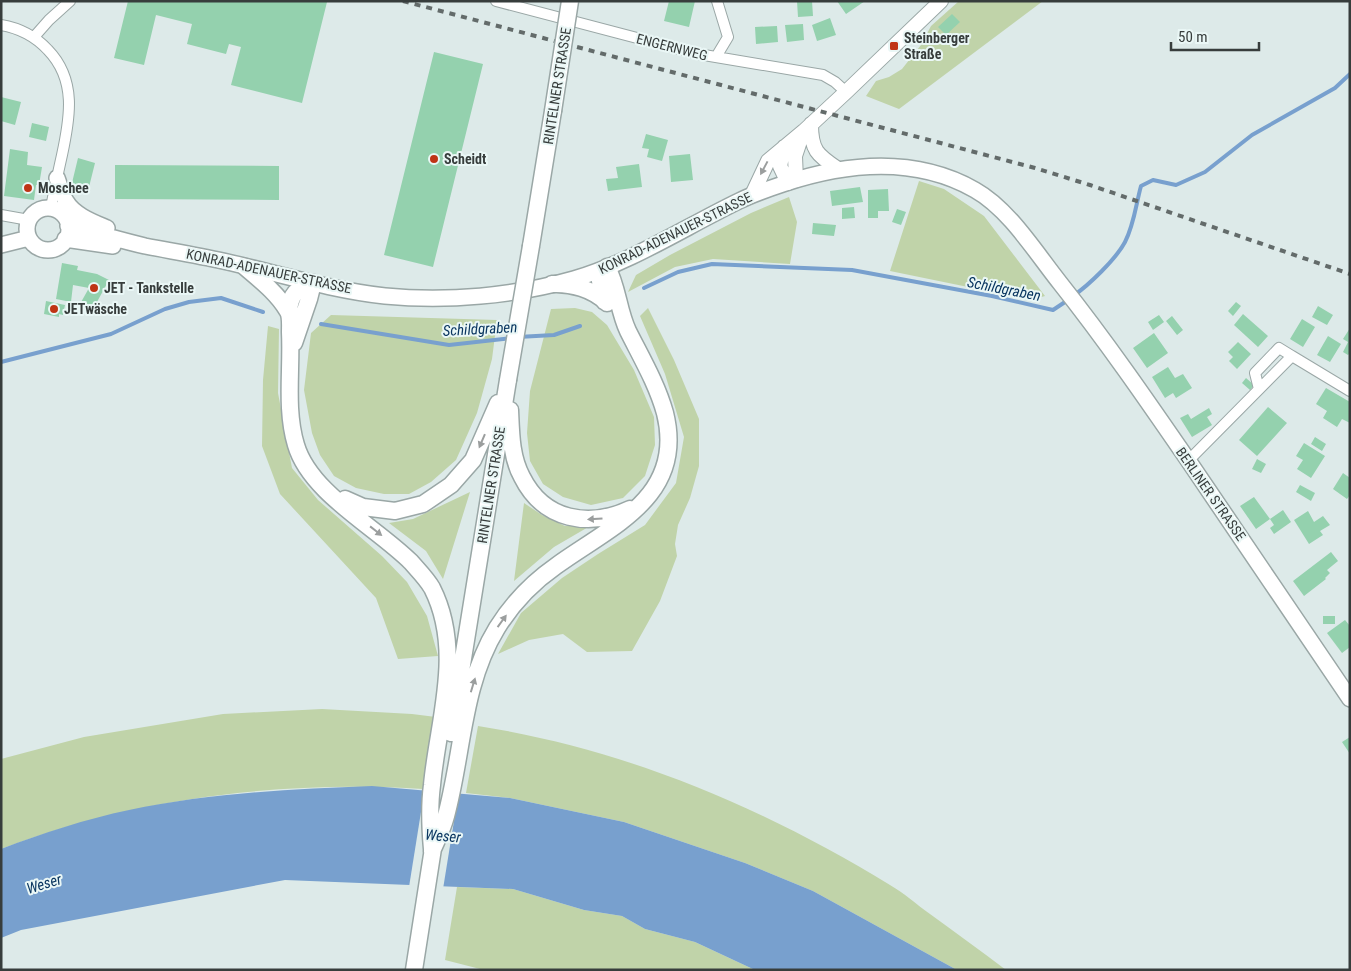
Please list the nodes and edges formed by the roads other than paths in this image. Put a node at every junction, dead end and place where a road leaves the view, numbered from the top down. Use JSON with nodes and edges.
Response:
{"nodes":[{"id":1,"x":70,"y":1,"type":"edge"},
{"id":2,"x":496,"y":1,"type":"edge"},
{"id":3,"x":570,"y":1,"type":"edge"},
{"id":4,"x":717,"y":1,"type":"edge"},
{"id":5,"x":941,"y":1,"type":"edge"},
{"id":6,"x":1,"y":25,"type":"edge"},
{"id":7,"x":34,"y":37,"type":"junction"},
{"id":8,"x":716,"y":58,"type":"junction"},
{"id":9,"x":846,"y":92,"type":"junction"},
{"id":10,"x":807,"y":127,"type":"junction"},
{"id":11,"x":784,"y":147,"type":"junction"},
{"id":12,"x":838,"y":169,"type":"junction"},
{"id":13,"x":57,"y":178,"type":"junction"},
{"id":14,"x":792,"y":181,"type":"junction"},
{"id":15,"x":752,"y":195,"type":"junction"},
{"id":16,"x":51,"y":208,"type":"junction"},
{"id":17,"x":1,"y":214,"type":"edge"},
{"id":18,"x":29,"y":220,"type":"junction"},
{"id":19,"x":67,"y":232,"type":"junction"},
{"id":20,"x":29,"y":238,"type":"junction"},
{"id":21,"x":1,"y":244,"type":"edge"},
{"id":22,"x":147,"y":246,"type":"junction"},
{"id":23,"x":245,"y":266,"type":"junction"},
{"id":24,"x":607,"y":267,"type":"junction"},
{"id":25,"x":313,"y":283,"type":"junction"},
{"id":26,"x":552,"y":284,"type":"junction"},
{"id":27,"x":1067,"y":291,"type":"joint"},
{"id":28,"x":604,"y":301,"type":"junction"},
{"id":29,"x":289,"y":311,"type":"junction"},
{"id":30,"x":624,"y":324,"type":"junction"},
{"id":31,"x":291,"y":350,"type":"junction"},
{"id":32,"x":1292,"y":356,"type":"junction"},
{"id":33,"x":508,"y":380,"type":"junction"},
{"id":34,"x":1259,"y":389,"type":"junction"},
{"id":35,"x":1350,"y":391,"type":"edge"},
{"id":36,"x":1188,"y":461,"type":"junction"},
{"id":37,"x":324,"y":489,"type":"junction"},
{"id":38,"x":641,"y":504,"type":"junction"},
{"id":39,"x":456,"y":661,"type":"junction"},
{"id":40,"x":1350,"y":700,"type":"edge"},
{"id":41,"x":432,"y":851,"type":"junction"},
{"id":42,"x":414,"y":970,"type":"edge"}],
"edges":[{"from":1,"to":7,"type":"street"},
{"from":2,"to":8,"type":"street","name":"ENGERNWEG"},
{"from":3,"to":33,"type":"main road","name":"RINTELNER STRASSE","bridge":true},
{"from":4,"to":8,"type":"street"},
{"from":5,"to":9,"type":"street"},
{"from":6,"to":7,"type":"street"},
{"from":7,"to":13,"type":"street"},
{"from":8,"to":9,"type":"street","name":"ENGERNWEG"},
{"from":9,"to":10,"type":"street"},
{"from":10,"to":11,"type":"street"},
{"from":10,"to":12,"type":"street"},
{"from":10,"to":14,"type":"street"},
{"from":11,"to":14,"type":"street"},
{"from":11,"to":15,"type":"street","one_way":true},
{"from":12,"to":14,"type":"main road","name":"KONRAD-ADENAUER-STRASSE"},
{"from":12,"to":27,"type":"main road","name":"KONRAD-ADENAUER-STRASSE"},
{"from":13,"to":16,"type":"street"},
{"from":13,"to":22,"type":"main road"},
{"from":14,"to":15,"type":"main road","name":"KONRAD-ADENAUER-STRASSE"},
{"from":15,"to":24,"type":"main road","name":"KONRAD-ADENAUER-STRASSE"},
{"from":16,"to":18,"type":"main road"},
{"from":16,"to":19,"type":"main road"},
{"from":17,"to":18,"type":"street"},
{"from":18,"to":20,"type":"main road"},
{"from":19,"to":20,"type":"main road"},
{"from":19,"to":22,"type":"main road","name":"KONRAD-ADENAUER-STRASSE"},
{"from":20,"to":21,"type":"main road"},
{"from":22,"to":23,"type":"main road","name":"KONRAD-ADENAUER-STRASSE"},
{"from":23,"to":25,"type":"main road","name":"KONRAD-ADENAUER-STRASSE"},
{"from":23,"to":29,"type":"main road"},
{"from":24,"to":26,"type":"main road","name":"KONRAD-ADENAUER-STRASSE"},
{"from":24,"to":28,"type":"main road"},
{"from":24,"to":30,"type":"main road"},
{"from":25,"to":26,"type":"main road","name":"KONRAD-ADENAUER-STRASSE"},
{"from":25,"to":29,"type":"main road"},
{"from":25,"to":31,"type":"main road"},
{"from":26,"to":28,"type":"main road"},
{"from":27,"to":36,"type":"main road","name":"BERLINER STRASSE"},
{"from":28,"to":30,"type":"main road"},
{"from":29,"to":31,"type":"main road"},
{"from":30,"to":38,"type":"main road"},
{"from":31,"to":37,"type":"main road"},
{"from":32,"to":34,"type":"street"},
{"from":32,"to":34,"type":"street"},
{"from":32,"to":35,"type":"street"},
{"from":33,"to":37,"type":"main road","one_way":true},
{"from":38,"to":33,"type":"main road","one_way":true},
{"from":33,"to":39,"type":"main road","name":"RINTELNER STRASSE"},
{"from":34,"to":36,"type":"street"},
{"from":36,"to":40,"type":"main road","name":"BERLINER STRASSE"},
{"from":37,"to":39,"type":"main road","one_way":true},
{"from":41,"to":38,"type":"main road","one_way":true},
{"from":39,"to":41,"type":"main road"},
{"from":41,"to":42,"type":"main road"}]}
